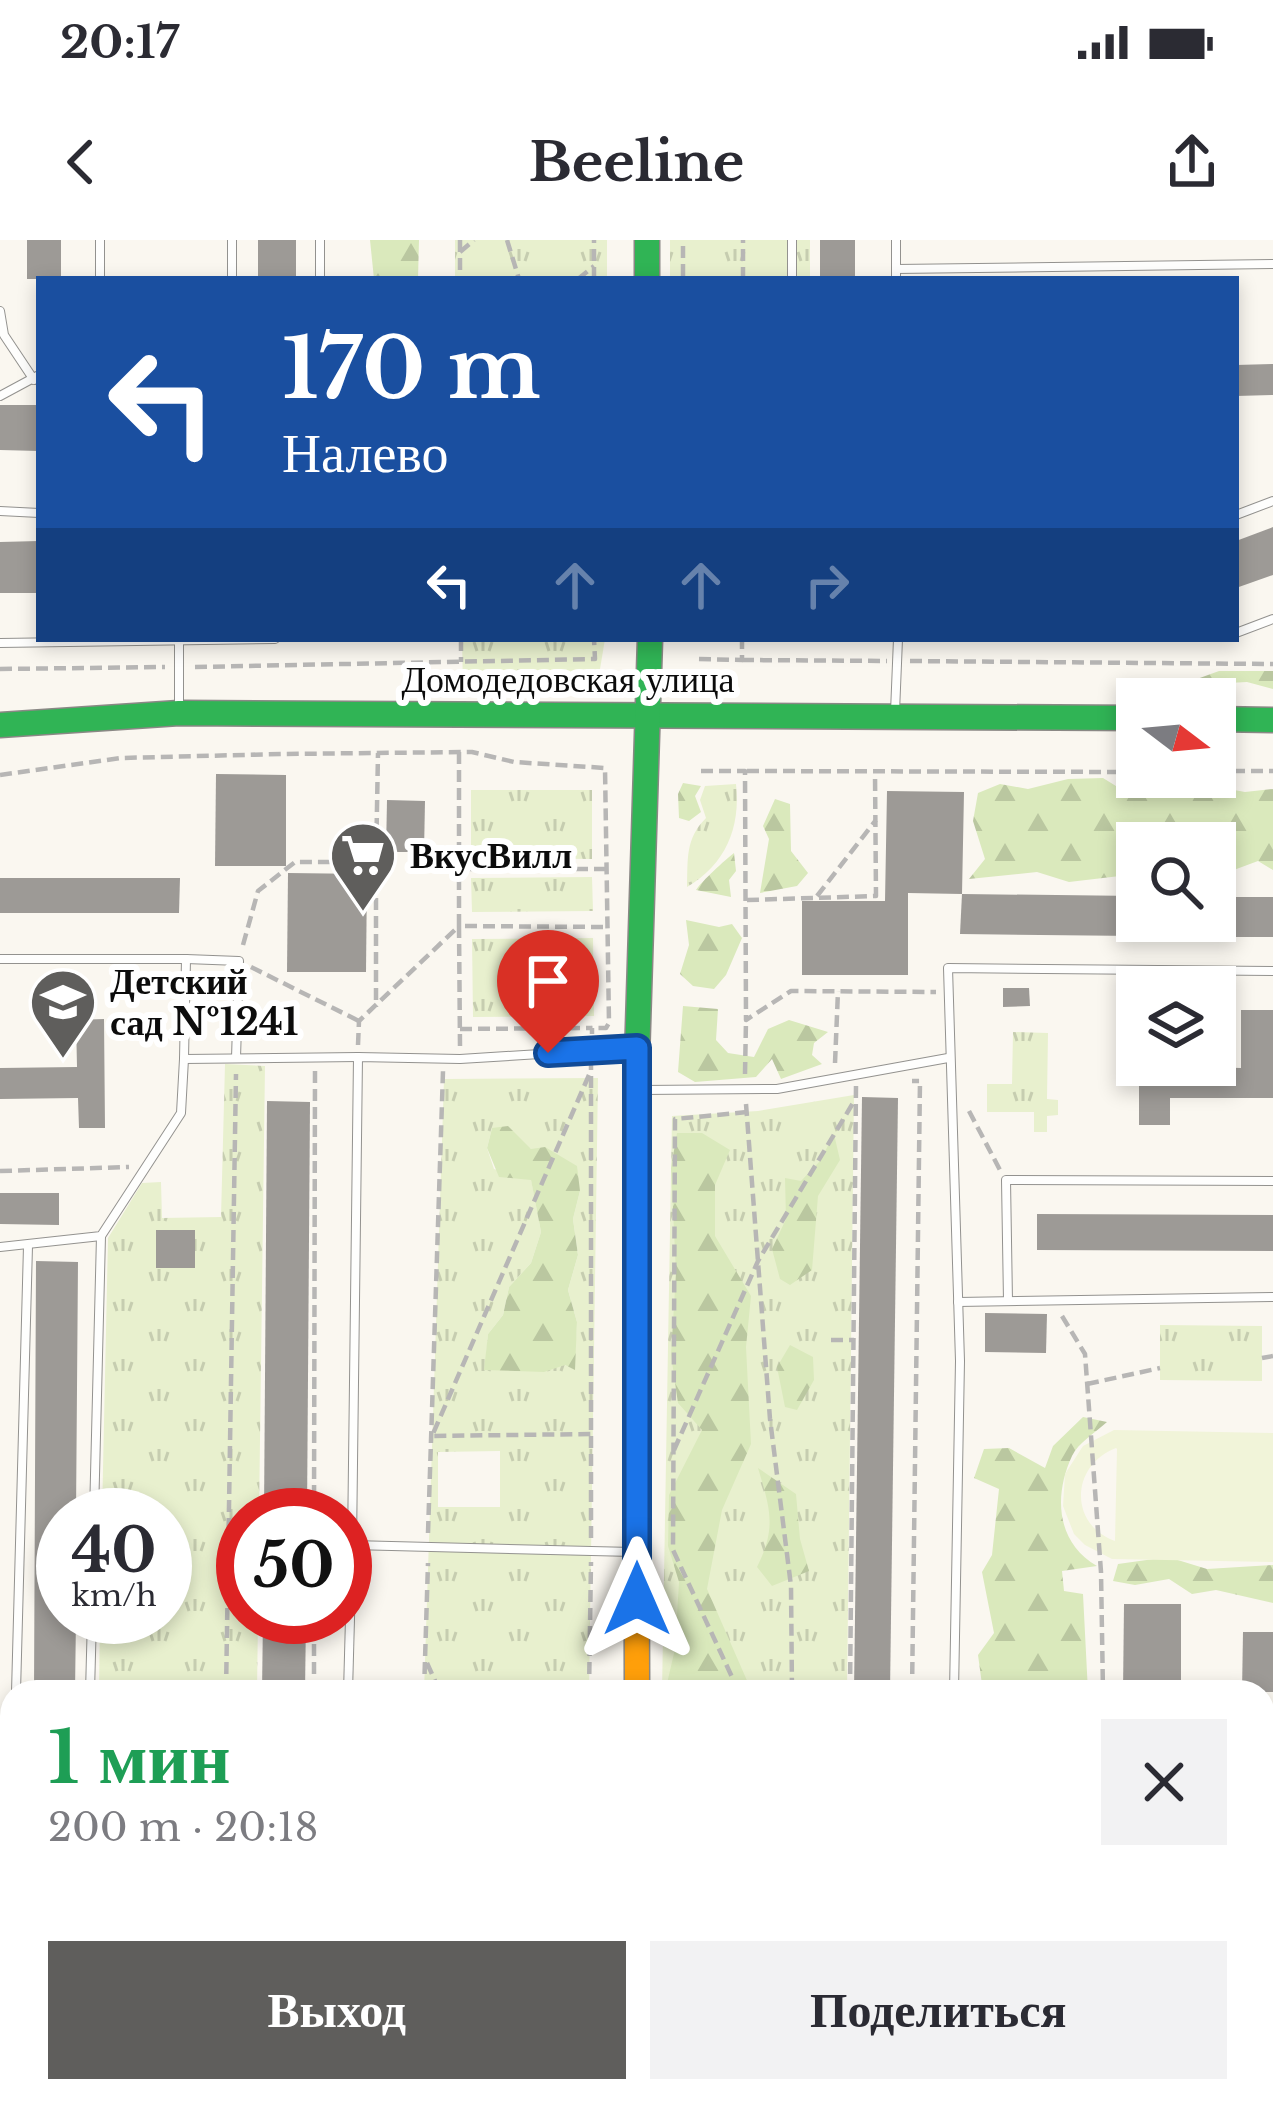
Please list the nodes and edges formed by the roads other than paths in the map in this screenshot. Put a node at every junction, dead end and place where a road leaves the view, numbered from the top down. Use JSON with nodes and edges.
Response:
{"nodes":[{"id":1,"x":100,"y":240,"type":"edge"},
{"id":2,"x":232,"y":240,"type":"edge"},
{"id":3,"x":320,"y":240,"type":"edge"},
{"id":4,"x":647,"y":240,"type":"edge"},
{"id":5,"x":792,"y":240,"type":"edge"},
{"id":6,"x":896,"y":240,"type":"edge"},
{"id":7,"x":1273,"y":264,"type":"edge"},
{"id":8,"x":896,"y":274,"type":"edge"},
{"id":9,"x":100,"y":276,"type":"edge"},
{"id":10,"x":232,"y":276,"type":"edge"},
{"id":11,"x":320,"y":276,"type":"edge"},
{"id":12,"x":647,"y":276,"type":"edge"},
{"id":13,"x":792,"y":276,"type":"edge"},
{"id":14,"x":0,"y":311,"type":"edge"},
{"id":15,"x":36,"y":377,"type":"edge"},
{"id":16,"x":36,"y":378,"type":"edge"},
{"id":17,"x":0,"y":396,"type":"edge"},
{"id":18,"x":1273,"y":501,"type":"edge"},
{"id":19,"x":0,"y":512,"type":"edge"},
{"id":20,"x":36,"y":513,"type":"edge"},
{"id":21,"x":1239,"y":514,"type":"edge"},
{"id":22,"x":1273,"y":619,"type":"edge"},
{"id":23,"x":1239,"y":631,"type":"edge"},
{"id":24,"x":60,"y":642,"type":"edge"},
{"id":25,"x":179,"y":642,"type":"edge"},
{"id":26,"x":650,"y":642,"type":"edge"},
{"id":27,"x":898,"y":642,"type":"edge"},
{"id":28,"x":0,"y":643,"type":"edge"},
{"id":29,"x":179,"y":713,"type":"junction"},
{"id":30,"x":649,"y":713,"type":"junction"},
{"id":31,"x":895,"y":714,"type":"junction"},
{"id":32,"x":1116,"y":718,"type":"edge"},
{"id":33,"x":1236,"y":719,"type":"edge"},
{"id":34,"x":1273,"y":720,"type":"edge"},
{"id":35,"x":0,"y":725,"type":"edge"},
{"id":36,"x":0,"y":959,"type":"edge"},
{"id":37,"x":185,"y":959,"type":"junction"},
{"id":38,"x":1273,"y":971,"type":"edge"},
{"id":39,"x":637,"y":1048,"type":"junction"},
{"id":40,"x":358,"y":1057,"type":"junction"},
{"id":41,"x":236,"y":1058,"type":"junction"},
{"id":42,"x":948,"y":1058,"type":"junction"},
{"id":43,"x":184,"y":1059,"type":"junction"},
{"id":44,"x":636,"y":1090,"type":"junction"},
{"id":45,"x":1273,"y":1181,"type":"edge"},
{"id":46,"x":101,"y":1236,"type":"junction"},
{"id":47,"x":28,"y":1246,"type":"junction"},
{"id":48,"x":0,"y":1247,"type":"edge"},
{"id":49,"x":1273,"y":1297,"type":"edge"},
{"id":50,"x":1009,"y":1301,"type":"junction"},
{"id":51,"x":958,"y":1302,"type":"junction"},
{"id":52,"x":95,"y":1488,"type":"edge"},
{"id":53,"x":353,"y":1488,"type":"edge"},
{"id":54,"x":372,"y":1545,"type":"edge"},
{"id":55,"x":637,"y":1552,"type":"junction"},
{"id":56,"x":91,"y":1644,"type":"edge"},
{"id":57,"x":349,"y":1644,"type":"edge"},
{"id":58,"x":16,"y":1680,"type":"edge"},
{"id":59,"x":90,"y":1680,"type":"edge"},
{"id":60,"x":348,"y":1680,"type":"edge"},
{"id":61,"x":637,"y":1680,"type":"edge"},
{"id":62,"x":955,"y":1680,"type":"edge"}],
"edges":[{"from":1,"to":9,"type":"lane"},
{"from":2,"to":10,"type":"lane"},
{"from":3,"to":11,"type":"lane"},
{"from":4,"to":12,"type":"street"},
{"from":5,"to":13,"type":"lane"},
{"from":6,"to":8,"type":"lane"},
{"from":7,"to":8,"type":"lane"},
{"from":14,"to":15,"type":"lane"},
{"from":16,"to":17,"type":"lane"},
{"from":18,"to":21,"type":"lane"},
{"from":19,"to":20,"type":"lane"},
{"from":22,"to":23,"type":"lane"},
{"from":24,"to":28,"type":"lane"},
{"from":25,"to":29,"type":"lane"},
{"from":26,"to":30,"type":"street"},
{"from":27,"to":31,"type":"lane"},
{"from":29,"to":30,"type":"street","name":"Домодедовская улица"},
{"from":29,"to":35,"type":"street","name":"Домодедовская улица"},
{"from":30,"to":31,"type":"street","name":"Домодедовская улица"},
{"from":30,"to":39,"type":"street"},
{"from":31,"to":32,"type":"street","name":"Домодедовская улица"},
{"from":33,"to":34,"type":"street"},
{"from":36,"to":37,"type":"lane"},
{"from":37,"to":41,"type":"lane"},
{"from":37,"to":43,"type":"lane"},
{"from":38,"to":42,"type":"lane"},
{"from":39,"to":40,"type":"lane"},
{"from":39,"to":44,"type":"street"},
{"from":40,"to":41,"type":"lane"},
{"from":40,"to":53,"type":"lane"},
{"from":41,"to":43,"type":"lane"},
{"from":42,"to":44,"type":"lane"},
{"from":42,"to":51,"type":"lane"},
{"from":43,"to":46,"type":"lane"},
{"from":44,"to":55,"type":"street"},
{"from":45,"to":50,"type":"lane"},
{"from":46,"to":47,"type":"lane"},
{"from":46,"to":52,"type":"lane"},
{"from":47,"to":48,"type":"lane"},
{"from":47,"to":58,"type":"lane"},
{"from":49,"to":50,"type":"lane"},
{"from":50,"to":51,"type":"lane"},
{"from":51,"to":62,"type":"lane"},
{"from":54,"to":55,"type":"lane"},
{"from":55,"to":61,"type":"street"},
{"from":56,"to":59,"type":"lane"},
{"from":57,"to":60,"type":"lane"}]}
